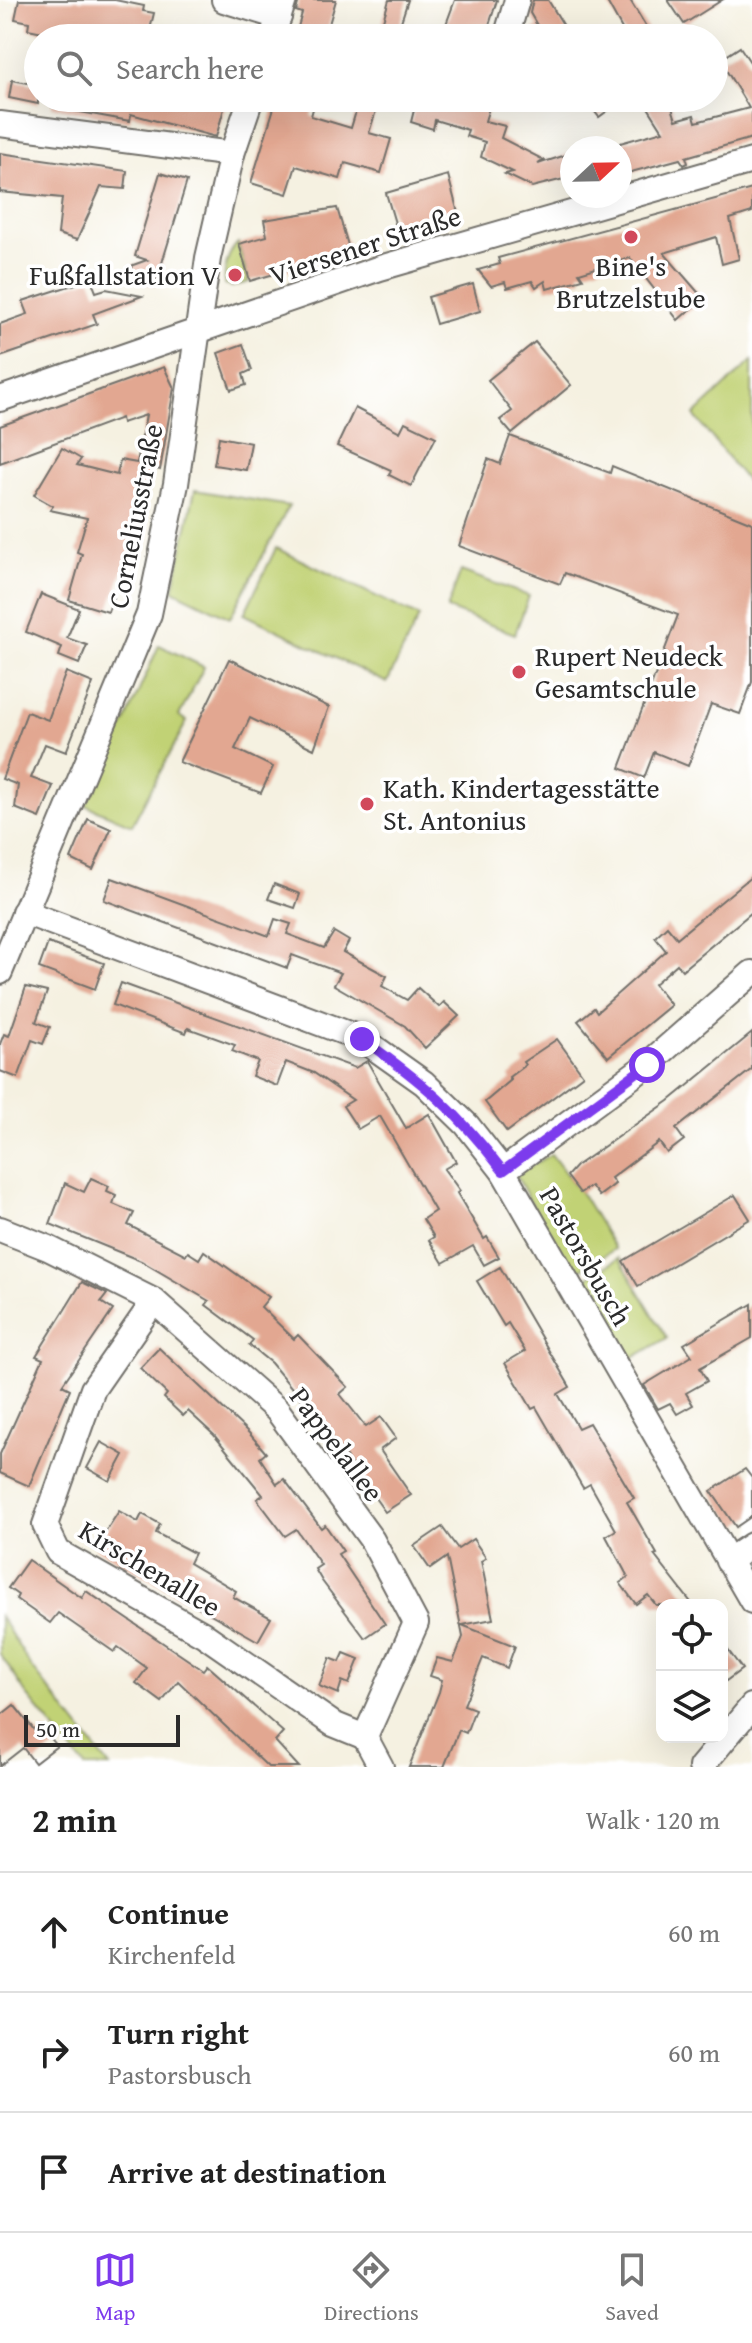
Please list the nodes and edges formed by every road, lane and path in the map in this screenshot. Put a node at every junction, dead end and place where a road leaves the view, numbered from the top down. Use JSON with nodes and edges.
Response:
{"nodes":[{"id":1,"x":224,"y":0,"type":"edge"},
{"id":2,"x":517,"y":0,"type":"edge"},
{"id":3,"x":278,"y":18,"type":"edge"},
{"id":4,"x":510,"y":24,"type":"edge"},
{"id":5,"x":246,"y":112,"type":"edge"},
{"id":6,"x":0,"y":124,"type":"edge"},
{"id":7,"x":232,"y":154,"type":"junction"},
{"id":8,"x":752,"y":161,"type":"edge"},
{"id":9,"x":197,"y":332,"type":"junction"},
{"id":10,"x":0,"y":399,"type":"edge"},
{"id":11,"x":24,"y":912,"type":"junction"},
{"id":12,"x":5,"y":940,"type":"edge"},
{"id":13,"x":0,"y":972,"type":"edge"},
{"id":14,"x":752,"y":973,"type":"edge"},
{"id":15,"x":503,"y":1171,"type":"junction"},
{"id":16,"x":0,"y":1229,"type":"edge"},
{"id":17,"x":154,"y":1301,"type":"junction"},
{"id":18,"x":752,"y":1545,"type":"edge"},
{"id":19,"x":728,"y":1561,"type":"junction"},
{"id":20,"x":752,"y":1601,"type":"edge"},
{"id":21,"x":752,"y":1706,"type":"edge"},
{"id":22,"x":365,"y":1737,"type":"junction"},
{"id":23,"x":381,"y":1767,"type":"edge"},
{"id":24,"x":701,"y":1767,"type":"edge"}],
"edges":[{"from":1,"to":3,"type":"street"},
{"from":2,"to":4,"type":"street"},
{"from":5,"to":7,"type":"street","name":"Corneliusstraße"},
{"from":6,"to":7,"type":"street"},
{"from":7,"to":9,"type":"street","name":"Corneliusstraße"},
{"from":8,"to":9,"type":"street","name":"Viersener Straße"},
{"from":9,"to":10,"type":"street","name":"Viersener Straße"},
{"from":9,"to":11,"type":"street","name":"Corneliusstraße"},
{"from":11,"to":12,"type":"street","name":"Corneliusstraße"},
{"from":11,"to":15,"type":"street","name":"Pastorsbusch"},
{"from":12,"to":13,"type":"street","name":"Corneliusstraße"},
{"from":14,"to":15,"type":"street"},
{"from":15,"to":19,"type":"street","name":"Pastorsbusch"},
{"from":16,"to":17,"type":"street","name":"Pappelallee"},
{"from":17,"to":22,"type":"street","name":"Pappelallee"},
{"from":17,"to":22,"type":"street","name":"Kirschenallee"},
{"from":18,"to":19,"type":"street"},
{"from":19,"to":20,"type":"street","name":"Pastorsbusch"},
{"from":21,"to":24,"type":"street"},
{"from":22,"to":23,"type":"street"}]}
